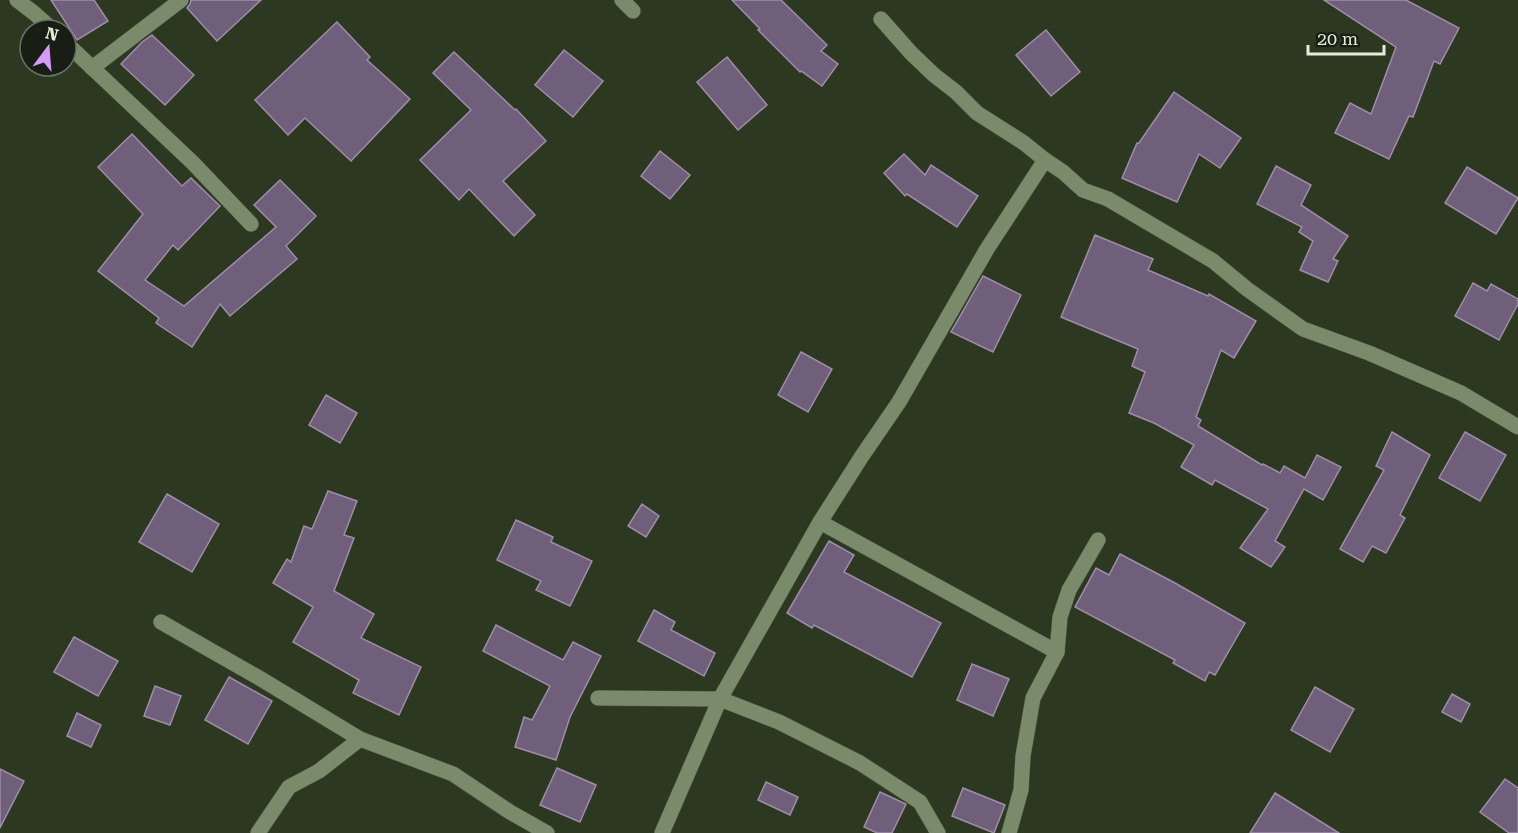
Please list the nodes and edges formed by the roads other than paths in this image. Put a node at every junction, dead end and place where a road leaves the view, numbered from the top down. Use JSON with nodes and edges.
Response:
{"nodes":[{"id":1,"x":17,"y":0,"type":"edge"},
{"id":2,"x":181,"y":0,"type":"edge"},
{"id":3,"x":40,"y":18,"type":"edge"},
{"id":4,"x":880,"y":19,"type":"dead end"},
{"id":5,"x":78,"y":55,"type":"edge"},
{"id":6,"x":92,"y":68,"type":"junction"},
{"id":7,"x":1045,"y":160,"type":"junction"},
{"id":8,"x":251,"y":224,"type":"dead end"},
{"id":9,"x":1518,"y":428,"type":"edge"},
{"id":10,"x":820,"y":522,"type":"junction"},
{"id":11,"x":1098,"y":540,"type":"dead end"},
{"id":12,"x":161,"y":622,"type":"dead end"},
{"id":13,"x":1058,"y":652,"type":"junction"},
{"id":14,"x":598,"y":698,"type":"dead end"},
{"id":15,"x":720,"y":699,"type":"junction"},
{"id":16,"x":360,"y":739,"type":"junction"},
{"id":17,"x":258,"y":833,"type":"edge"},
{"id":18,"x":547,"y":833,"type":"edge"},
{"id":19,"x":663,"y":833,"type":"edge"},
{"id":20,"x":938,"y":833,"type":"edge"},
{"id":21,"x":1009,"y":833,"type":"edge"}],
"edges":[{"from":1,"to":3,"type":"street"},
{"from":2,"to":6,"type":"street"},
{"from":4,"to":7,"type":"street"},
{"from":5,"to":6,"type":"street"},
{"from":6,"to":8,"type":"street"},
{"from":7,"to":9,"type":"street"},
{"from":7,"to":10,"type":"street"},
{"from":10,"to":13,"type":"street"},
{"from":10,"to":15,"type":"street"},
{"from":11,"to":13,"type":"street"},
{"from":12,"to":16,"type":"street"},
{"from":13,"to":21,"type":"street"},
{"from":14,"to":15,"type":"street"},
{"from":15,"to":19,"type":"street"},
{"from":15,"to":20,"type":"street"},
{"from":16,"to":17,"type":"street"},
{"from":16,"to":18,"type":"street"}]}
